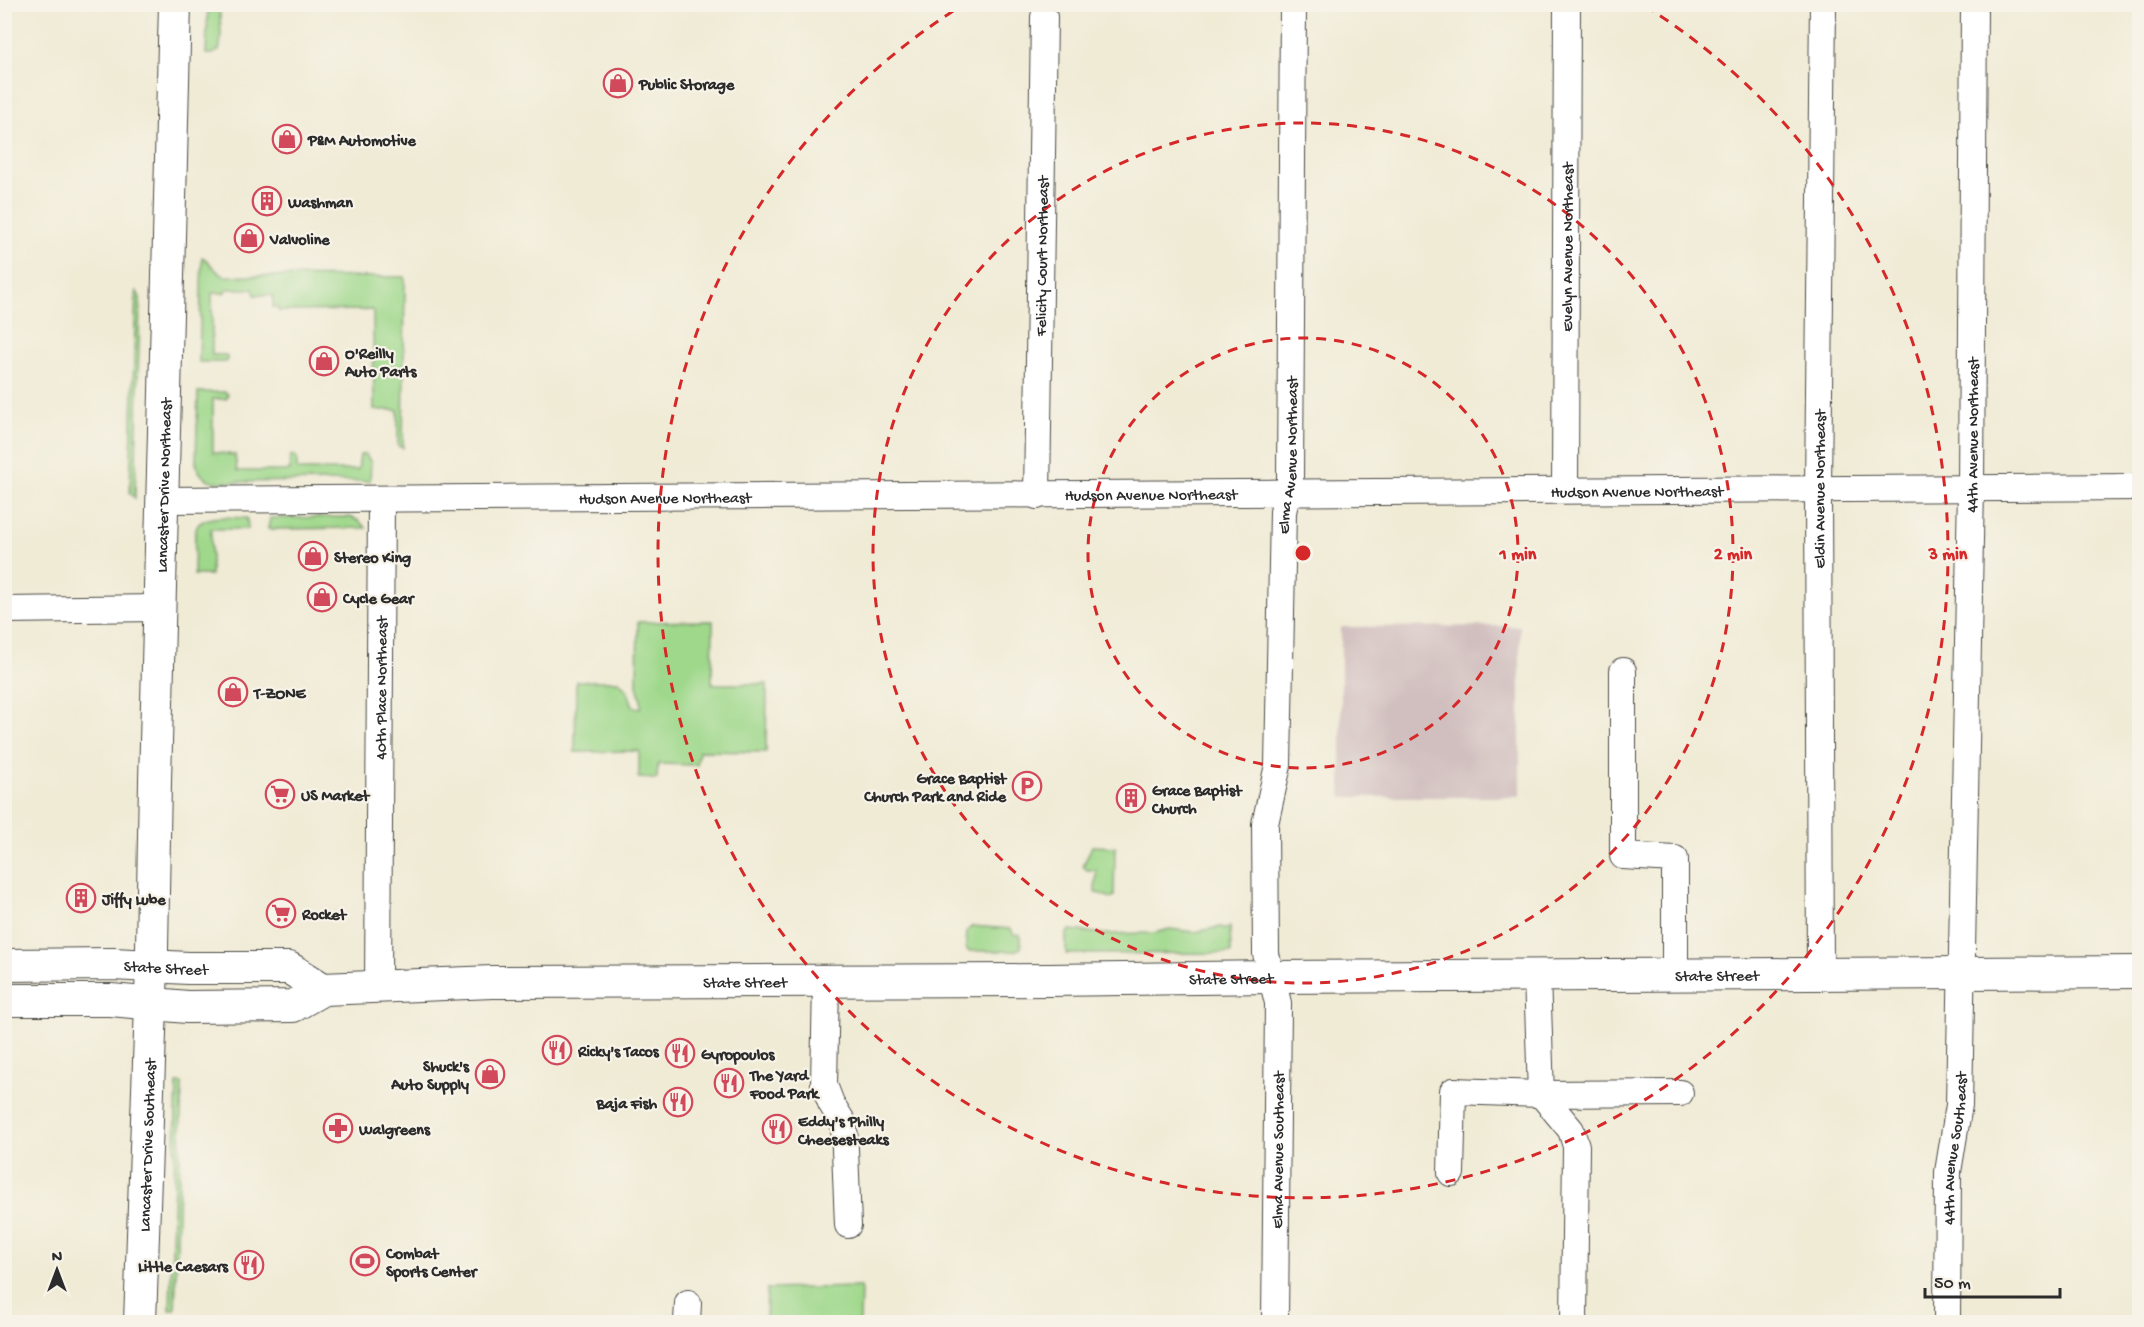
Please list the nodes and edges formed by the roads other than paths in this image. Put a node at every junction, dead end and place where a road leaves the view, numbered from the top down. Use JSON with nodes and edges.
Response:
{"nodes":[{"id":1,"x":175,"y":4,"type":"edge"},
{"id":2,"x":1293,"y":4,"type":"edge"},
{"id":3,"x":1567,"y":4,"type":"edge"},
{"id":4,"x":1823,"y":4,"type":"edge"},
{"id":5,"x":1974,"y":4,"type":"edge"},
{"id":6,"x":1044,"y":17,"type":"dead end"},
{"id":7,"x":2139,"y":487,"type":"edge"},
{"id":8,"x":1971,"y":488,"type":"junction"},
{"id":9,"x":1565,"y":490,"type":"junction"},
{"id":10,"x":1818,"y":490,"type":"junction"},
{"id":11,"x":1287,"y":494,"type":"junction"},
{"id":12,"x":1037,"y":496,"type":"junction"},
{"id":13,"x":163,"y":500,"type":"junction"},
{"id":14,"x":381,"y":500,"type":"junction"},
{"id":15,"x":159,"y":608,"type":"junction"},
{"id":16,"x":4,"y":610,"type":"edge"},
{"id":17,"x":1623,"y":671,"type":"dead end"},
{"id":18,"x":4,"y":965,"type":"edge"},
{"id":19,"x":152,"y":966,"type":"junction"},
{"id":20,"x":2139,"y":972,"type":"edge"},
{"id":21,"x":1960,"y":973,"type":"junction"},
{"id":22,"x":1820,"y":974,"type":"junction"},
{"id":23,"x":1675,"y":975,"type":"junction"},
{"id":24,"x":1537,"y":976,"type":"junction"},
{"id":25,"x":1272,"y":977,"type":"junction"},
{"id":26,"x":826,"y":982,"type":"junction"},
{"id":27,"x":378,"y":986,"type":"junction"},
{"id":28,"x":323,"y":989,"type":"junction"},
{"id":29,"x":4,"y":1000,"type":"edge"},
{"id":30,"x":151,"y":1004,"type":"junction"},
{"id":31,"x":1680,"y":1093,"type":"dead end"},
{"id":32,"x":1541,"y":1094,"type":"junction"},
{"id":33,"x":1451,"y":1173,"type":"dead end"},
{"id":34,"x":848,"y":1225,"type":"dead end"},
{"id":35,"x":140,"y":1323,"type":"edge"},
{"id":36,"x":1275,"y":1323,"type":"edge"},
{"id":37,"x":1574,"y":1323,"type":"edge"},
{"id":38,"x":1947,"y":1323,"type":"edge"}],
"edges":[{"from":1,"to":13,"type":"main road","name":"Lancaster Drive Northeast"},
{"from":2,"to":11,"type":"street","name":"Elma Avenue Northeast"},
{"from":3,"to":9,"type":"street","name":"Evelyn Avenue Northeast"},
{"from":4,"to":10,"type":"street","name":"Eldin Avenue Northeast"},
{"from":5,"to":8,"type":"street","name":"44th Avenue Northeast"},
{"from":6,"to":12,"type":"street","name":"Felicity Court Northeast"},
{"from":7,"to":8,"type":"street","name":"Hudson Avenue Northeast"},
{"from":8,"to":10,"type":"street","name":"Hudson Avenue Northeast"},
{"from":8,"to":21,"type":"street","name":"44th Avenue Northeast"},
{"from":9,"to":10,"type":"street","name":"Hudson Avenue Northeast"},
{"from":9,"to":11,"type":"street","name":"Hudson Avenue Northeast"},
{"from":10,"to":22,"type":"street","name":"Eldin Avenue Northeast"},
{"from":11,"to":12,"type":"street","name":"Hudson Avenue Northeast"},
{"from":11,"to":25,"type":"street","name":"Elma Avenue Northeast"},
{"from":12,"to":14,"type":"street","name":"Hudson Avenue Northeast"},
{"from":13,"to":14,"type":"street","name":"Hudson Avenue Northeast"},
{"from":13,"to":15,"type":"main road","name":"Lancaster Drive Northeast"},
{"from":14,"to":27,"type":"street","name":"40th Place Northeast"},
{"from":15,"to":16,"type":"street"},
{"from":15,"to":19,"type":"main road","name":"Lancaster Drive Northeast"},
{"from":17,"to":23,"type":"street"},
{"from":18,"to":19,"type":"main road","name":"State Street"},
{"from":19,"to":28,"type":"main road","name":"State Street"},
{"from":19,"to":30,"type":"main road","name":"Lancaster Drive Southeast"},
{"from":20,"to":21,"type":"main road","name":"State Street"},
{"from":21,"to":22,"type":"main road","name":"State Street"},
{"from":21,"to":38,"type":"street","name":"44th Avenue Southeast"},
{"from":22,"to":23,"type":"main road","name":"State Street"},
{"from":23,"to":24,"type":"main road","name":"State Street"},
{"from":24,"to":25,"type":"main road","name":"State Street"},
{"from":24,"to":32,"type":"street"},
{"from":25,"to":26,"type":"main road","name":"State Street"},
{"from":25,"to":36,"type":"street","name":"Elma Avenue Southeast"},
{"from":26,"to":27,"type":"main road","name":"State Street"},
{"from":26,"to":34,"type":"street"},
{"from":27,"to":28,"type":"main road","name":"State Street"},
{"from":28,"to":30,"type":"main road","name":"State Street"},
{"from":29,"to":30,"type":"main road","name":"State Street"},
{"from":30,"to":35,"type":"main road","name":"Lancaster Drive Southeast"},
{"from":31,"to":32,"type":"street"},
{"from":32,"to":33,"type":"street"},
{"from":32,"to":37,"type":"street"}]}
